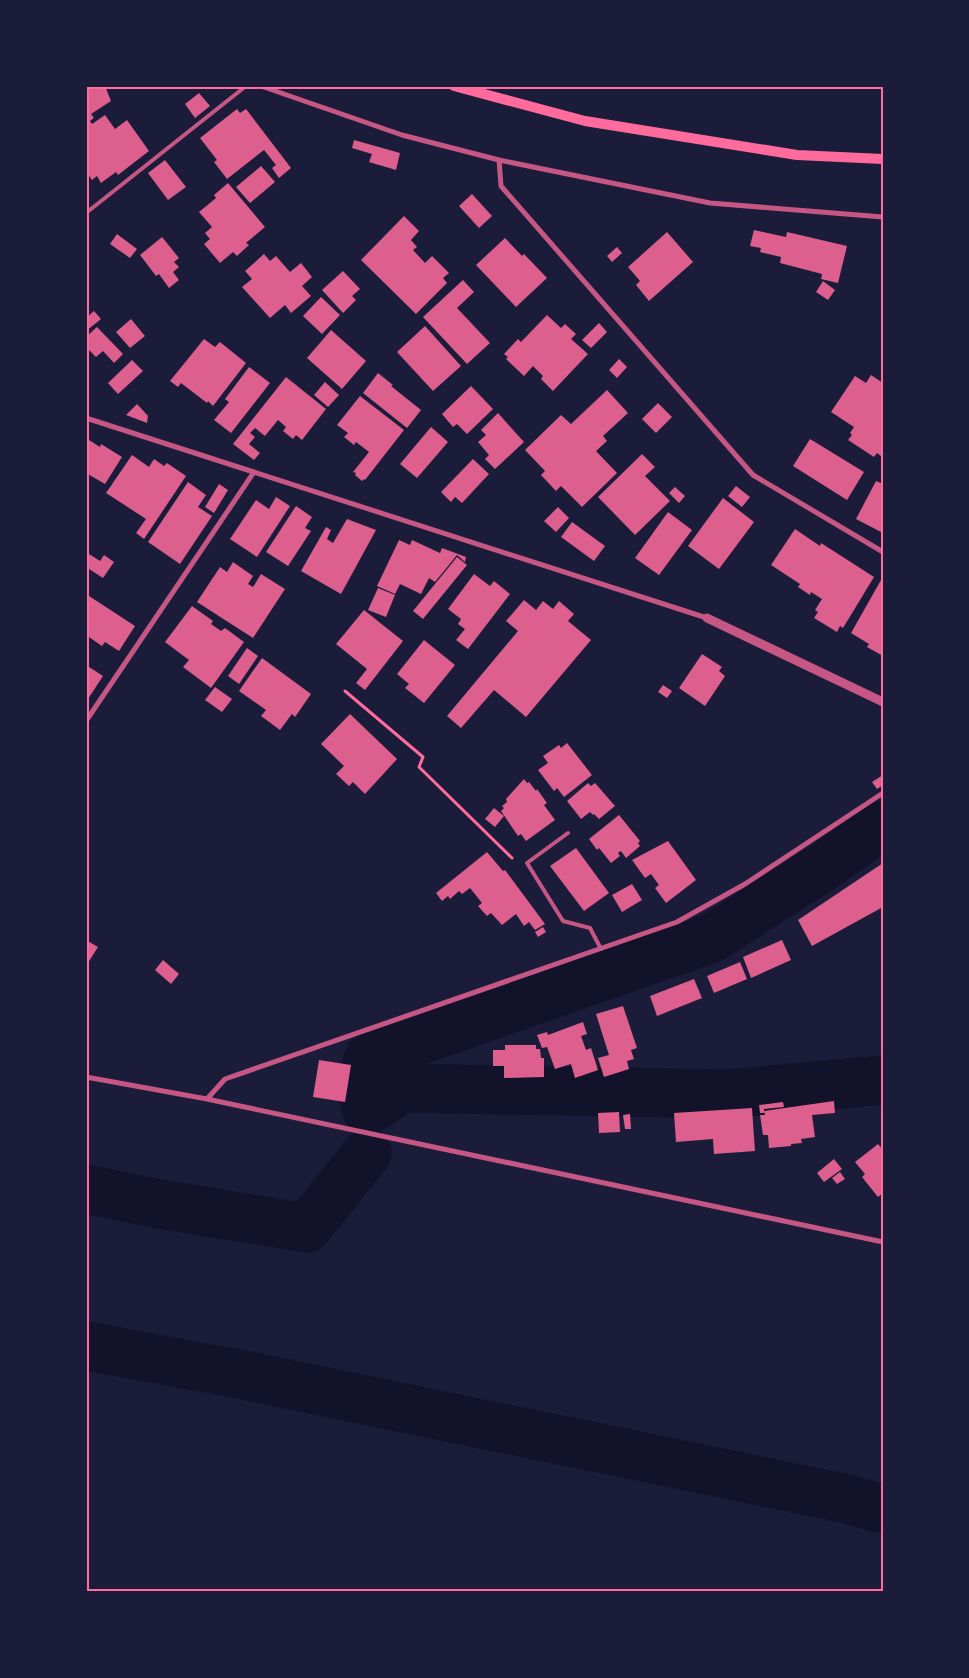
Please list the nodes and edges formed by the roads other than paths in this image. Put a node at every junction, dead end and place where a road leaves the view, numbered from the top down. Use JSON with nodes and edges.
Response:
{"nodes":[{"id":1,"x":246,"y":86,"type":"edge"},
{"id":2,"x":261,"y":86,"type":"edge"},
{"id":3,"x":454,"y":86,"type":"edge"},
{"id":4,"x":883,"y":158,"type":"edge"},
{"id":5,"x":499,"y":160,"type":"junction"},
{"id":6,"x":86,"y":214,"type":"edge"},
{"id":7,"x":883,"y":217,"type":"edge"},
{"id":8,"x":86,"y":418,"type":"edge"},
{"id":9,"x":254,"y":472,"type":"junction"},
{"id":10,"x":883,"y":552,"type":"edge"},
{"id":11,"x":707,"y":618,"type":"joint"},
{"id":12,"x":883,"y":702,"type":"edge"},
{"id":13,"x":86,"y":722,"type":"edge"},
{"id":14,"x":883,"y":793,"type":"edge"},
{"id":15,"x":568,"y":833,"type":"dead end"},
{"id":16,"x":601,"y":949,"type":"junction"},
{"id":17,"x":86,"y":1077,"type":"edge"},
{"id":18,"x":207,"y":1099,"type":"junction"},
{"id":19,"x":883,"y":1242,"type":"edge"}],
"edges":[{"from":1,"to":6,"type":"lane"},
{"from":2,"to":5,"type":"street"},
{"from":3,"to":4,"type":"main road"},
{"from":5,"to":7,"type":"street"},
{"from":5,"to":10,"type":"street"},
{"from":8,"to":9,"type":"street"},
{"from":9,"to":11,"type":"street"},
{"from":9,"to":13,"type":"street"},
{"from":11,"to":12,"type":"street"},
{"from":14,"to":16,"type":"street"},
{"from":15,"to":16,"type":"lane"},
{"from":16,"to":18,"type":"street"},
{"from":17,"to":18,"type":"street"},
{"from":18,"to":19,"type":"street"}]}
